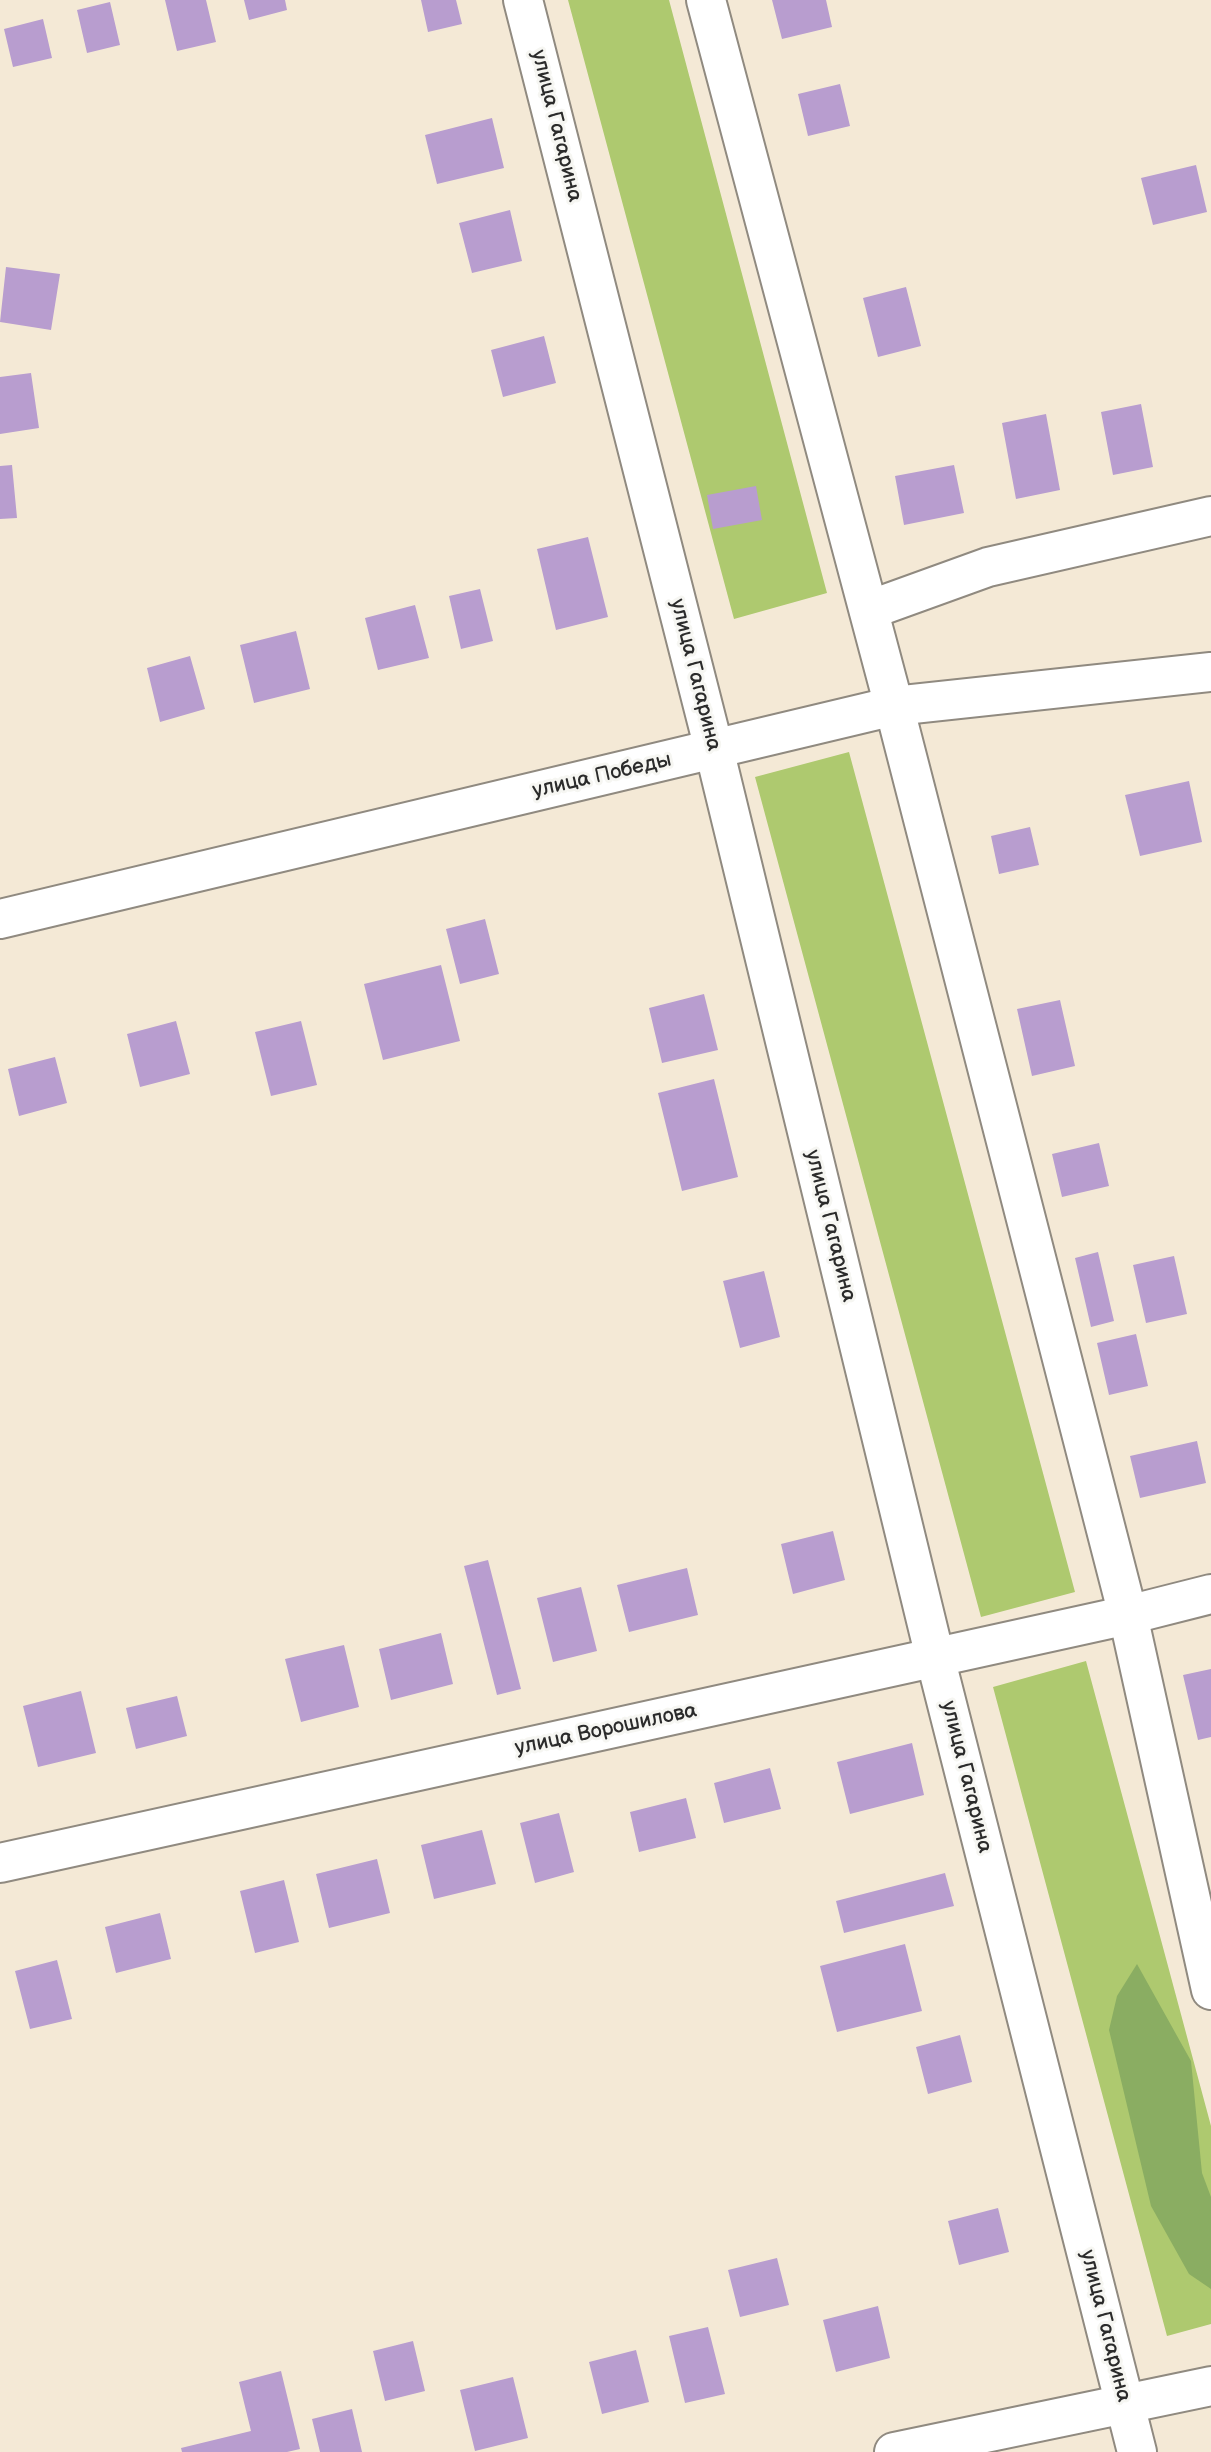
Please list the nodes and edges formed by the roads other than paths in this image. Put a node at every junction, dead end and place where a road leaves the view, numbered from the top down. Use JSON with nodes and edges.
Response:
{"nodes":[{"id":1,"x":523,"y":0,"type":"edge"},
{"id":2,"x":705,"y":0,"type":"edge"},
{"id":3,"x":1211,"y":516,"type":"edge"},
{"id":4,"x":869,"y":610,"type":"junction"},
{"id":5,"x":1211,"y":672,"type":"edge"},
{"id":6,"x":894,"y":706,"type":"junction"},
{"id":7,"x":714,"y":749,"type":"junction"},
{"id":8,"x":0,"y":919,"type":"edge"},
{"id":9,"x":1211,"y":1594,"type":"edge"},
{"id":10,"x":1128,"y":1615,"type":"junction"},
{"id":11,"x":935,"y":1657,"type":"junction"},
{"id":12,"x":0,"y":1863,"type":"edge"},
{"id":13,"x":1211,"y":1990,"type":"edge"},
{"id":14,"x":1211,"y":2386,"type":"edge"},
{"id":15,"x":1125,"y":2404,"type":"junction"},
{"id":16,"x":894,"y":2452,"type":"edge"},
{"id":17,"x":1137,"y":2452,"type":"edge"}],
"edges":[{"from":1,"to":7,"type":"street","name":"улица Гагарина"},
{"from":2,"to":4,"type":"street"},
{"from":3,"to":4,"type":"street"},
{"from":4,"to":6,"type":"street"},
{"from":5,"to":6,"type":"street","name":"улица Победы"},
{"from":6,"to":7,"type":"street","name":"улица Победы"},
{"from":6,"to":10,"type":"street"},
{"from":7,"to":8,"type":"street","name":"улица Победы"},
{"from":7,"to":11,"type":"street","name":"улица Гагарина"},
{"from":9,"to":10,"type":"street","name":"улица Ворошилова"},
{"from":10,"to":11,"type":"street","name":"улица Ворошилова"},
{"from":10,"to":13,"type":"street"},
{"from":11,"to":12,"type":"street","name":"улица Ворошилова"},
{"from":11,"to":15,"type":"street","name":"улица Гагарина"},
{"from":14,"to":15,"type":"street"},
{"from":15,"to":16,"type":"street"},
{"from":15,"to":17,"type":"street","name":"улица Гагарина"}]}
